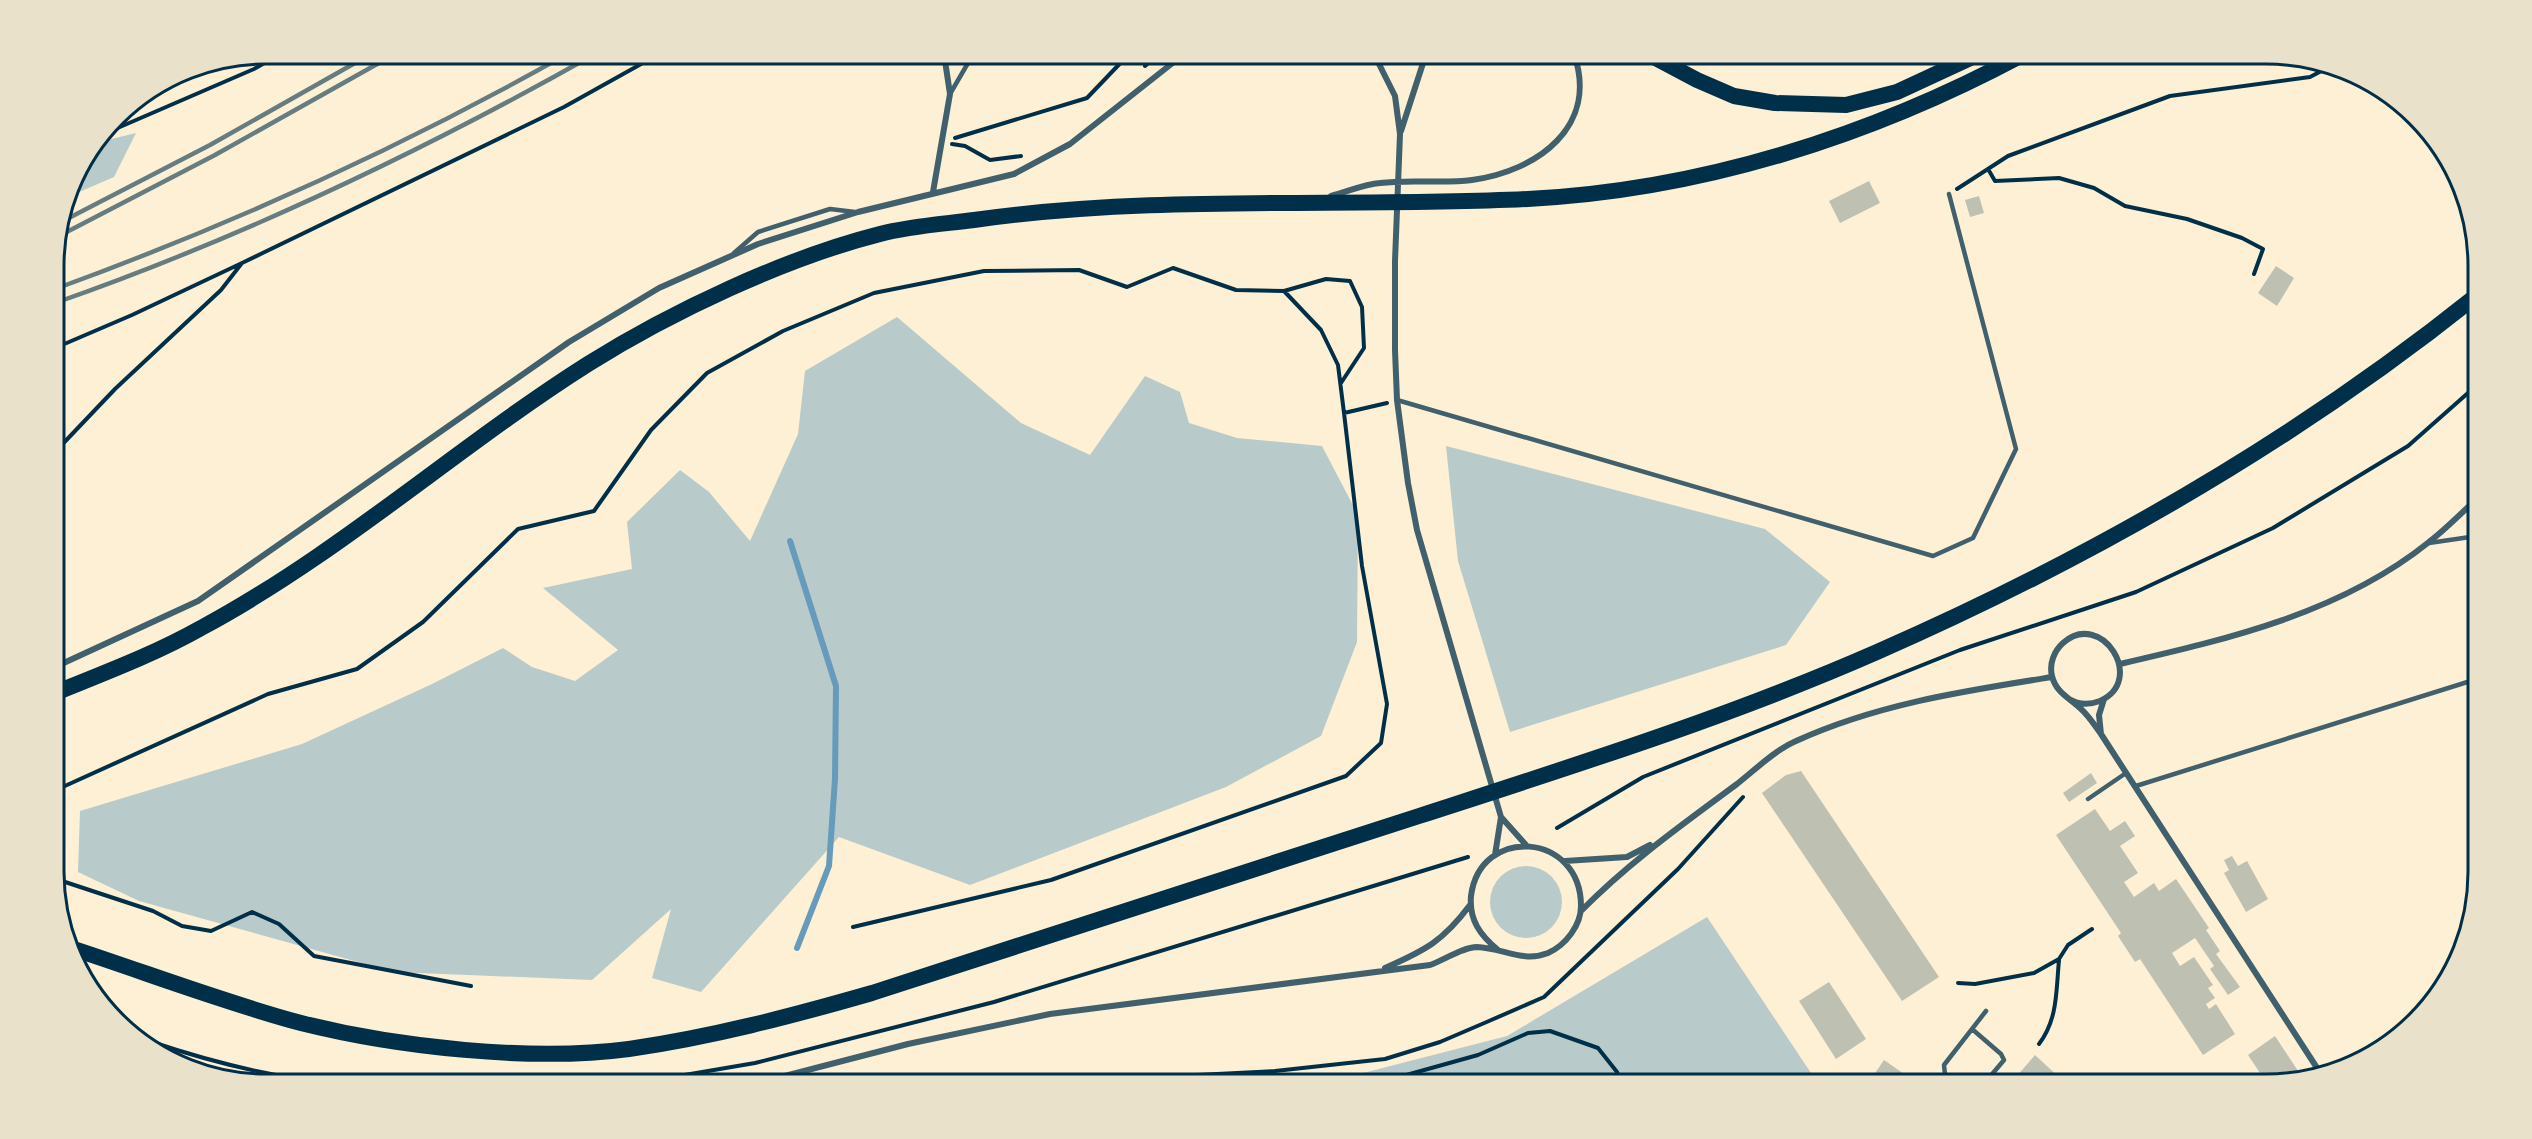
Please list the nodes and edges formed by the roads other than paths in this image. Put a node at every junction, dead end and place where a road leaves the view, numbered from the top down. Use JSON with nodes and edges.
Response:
{"nodes":[{"id":1,"x":946,"y":64,"type":"edge"},
{"id":2,"x":967,"y":64,"type":"edge"},
{"id":3,"x":1171,"y":64,"type":"edge"},
{"id":4,"x":1379,"y":64,"type":"edge"},
{"id":5,"x":1423,"y":64,"type":"edge"},
{"id":6,"x":1577,"y":64,"type":"edge"},
{"id":7,"x":1666,"y":64,"type":"edge"},
{"id":8,"x":1957,"y":64,"type":"edge"},
{"id":9,"x":2006,"y":64,"type":"edge"},
{"id":10,"x":950,"y":94,"type":"junction"},
{"id":11,"x":1400,"y":134,"type":"junction"},
{"id":12,"x":933,"y":192,"type":"junction"},
{"id":13,"x":1949,"y":194,"type":"road end"},
{"id":14,"x":1311,"y":202,"type":"junction"},
{"id":15,"x":858,"y":212,"type":"junction"},
{"id":16,"x":729,"y":257,"type":"junction"},
{"id":17,"x":2468,"y":302,"type":"edge"},
{"id":18,"x":1397,"y":400,"type":"junction"},
{"id":19,"x":2468,"y":507,"type":"edge"},
{"id":20,"x":2468,"y":537,"type":"edge"},
{"id":21,"x":2429,"y":543,"type":"junction"},
{"id":22,"x":64,"y":663,"type":"edge"},
{"id":23,"x":2120,"y":663,"type":"junction"},
{"id":24,"x":2052,"y":677,"type":"junction"},
{"id":25,"x":2468,"y":682,"type":"edge"},
{"id":26,"x":64,"y":689,"type":"edge"},
{"id":27,"x":2069,"y":699,"type":"junction"},
{"id":28,"x":2104,"y":699,"type":"junction"},
{"id":29,"x":2101,"y":734,"type":"junction"},
{"id":30,"x":2126,"y":773,"type":"junction"},
{"id":31,"x":2136,"y":786,"type":"junction"},
{"id":32,"x":2088,"y":800,"type":"dead end"},
{"id":33,"x":1502,"y":817,"type":"junction"},
{"id":34,"x":1664,"y":837,"type":"junction"},
{"id":35,"x":1526,"y":845,"type":"junction"},
{"id":36,"x":1495,"y":855,"type":"junction"},
{"id":37,"x":1564,"y":861,"type":"junction"},
{"id":38,"x":1470,"y":905,"type":"junction"},
{"id":39,"x":1581,"y":912,"type":"junction"},
{"id":40,"x":1498,"y":950,"type":"junction"},
{"id":41,"x":81,"y":952,"type":"edge"},
{"id":42,"x":1376,"y":972,"type":"junction"},
{"id":43,"x":1986,"y":1011,"type":"dead end"},
{"id":44,"x":1972,"y":1029,"type":"junction"},
{"id":45,"x":2317,"y":1068,"type":"edge"},
{"id":46,"x":1945,"y":1074,"type":"edge"},
{"id":47,"x":1992,"y":1074,"type":"edge"},
{"id":48,"x":790,"y":1075,"type":"edge"}],
"edges":[{"from":1,"to":10,"type":"street"},
{"from":2,"to":10,"type":"lane"},
{"from":3,"to":12,"type":"street"},
{"from":4,"to":11,"type":"street"},
{"from":5,"to":11,"type":"street"},
{"from":6,"to":14,"type":"street"},
{"from":7,"to":8,"type":"highway"},
{"from":9,"to":14,"type":"highway"},
{"from":10,"to":12,"type":"street"},
{"from":11,"to":18,"type":"street"},
{"from":12,"to":15,"type":"street"},
{"from":13,"to":18,"type":"lane"},
{"from":14,"to":26,"type":"highway"},
{"from":15,"to":16,"type":"street"},
{"from":15,"to":16,"type":"lane"},
{"from":16,"to":22,"type":"street"},
{"from":17,"to":41,"type":"highway"},
{"from":18,"to":33,"type":"street"},
{"from":19,"to":21,"type":"street"},
{"from":20,"to":21,"type":"lane"},
{"from":21,"to":23,"type":"street"},
{"from":23,"to":24,"type":"street"},
{"from":23,"to":28,"type":"street"},
{"from":24,"to":27,"type":"street"},
{"from":24,"to":34,"type":"street"},
{"from":25,"to":31,"type":"lane"},
{"from":27,"to":28,"type":"street"},
{"from":27,"to":29,"type":"street"},
{"from":28,"to":29,"type":"street"},
{"from":29,"to":30,"type":"street"},
{"from":30,"to":31,"type":"street"},
{"from":30,"to":32,"type":"lane"},
{"from":31,"to":45,"type":"street"},
{"from":33,"to":35,"type":"street"},
{"from":33,"to":36,"type":"street"},
{"from":34,"to":37,"type":"street"},
{"from":34,"to":39,"type":"street"},
{"from":35,"to":36,"type":"street"},
{"from":35,"to":37,"type":"street"},
{"from":36,"to":38,"type":"street"},
{"from":37,"to":39,"type":"street"},
{"from":38,"to":40,"type":"street"},
{"from":38,"to":42,"type":"street"},
{"from":39,"to":40,"type":"street"},
{"from":40,"to":42,"type":"street"},
{"from":42,"to":48,"type":"street"},
{"from":43,"to":44,"type":"lane"},
{"from":44,"to":46,"type":"lane"},
{"from":44,"to":47,"type":"lane"}]}
